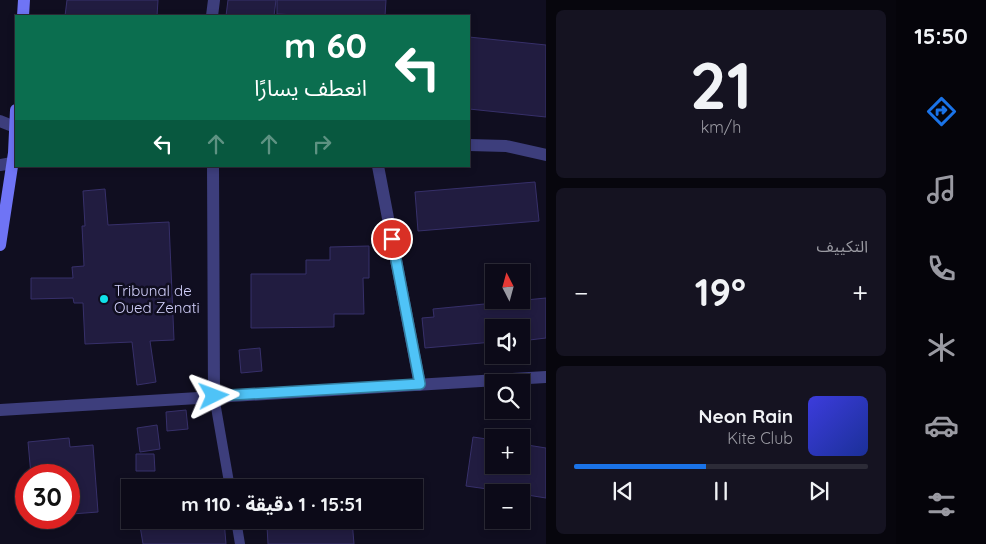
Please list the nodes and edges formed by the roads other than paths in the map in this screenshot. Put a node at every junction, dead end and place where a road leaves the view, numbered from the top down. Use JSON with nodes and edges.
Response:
{"nodes":[{"id":1,"x":24,"y":0,"type":"edge"},
{"id":2,"x":214,"y":0,"type":"edge"},
{"id":3,"x":23,"y":15,"type":"edge"},
{"id":4,"x":212,"y":15,"type":"edge"},
{"id":5,"x":0,"y":121,"type":"edge"},
{"id":6,"x":15,"y":127,"type":"edge"},
{"id":7,"x":0,"y":130,"type":"edge"},
{"id":8,"x":470,"y":145,"type":"edge"},
{"id":9,"x":546,"y":155,"type":"edge"},
{"id":10,"x":11,"y":159,"type":"edge"},
{"id":11,"x":213,"y":167,"type":"edge"},
{"id":12,"x":378,"y":167,"type":"edge"},
{"id":13,"x":0,"y":245,"type":"edge"},
{"id":14,"x":546,"y":376,"type":"edge"},
{"id":15,"x":420,"y":384,"type":"junction"},
{"id":16,"x":214,"y":396,"type":"junction"},
{"id":17,"x":0,"y":410,"type":"edge"},
{"id":18,"x":228,"y":479,"type":"edge"},
{"id":19,"x":238,"y":529,"type":"edge"},
{"id":20,"x":240,"y":544,"type":"edge"}],
"edges":[{"from":1,"to":3,"type":"main road"},
{"from":2,"to":4,"type":"street"},
{"from":5,"to":6,"type":"street"},
{"from":6,"to":7,"type":"street"},
{"from":6,"to":10,"type":"main road"},
{"from":8,"to":9,"type":"street"},
{"from":10,"to":13,"type":"main road"},
{"from":11,"to":16,"type":"street"},
{"from":12,"to":15,"type":"street"},
{"from":14,"to":15,"type":"street"},
{"from":15,"to":16,"type":"street"},
{"from":16,"to":17,"type":"street"},
{"from":16,"to":18,"type":"lane"},
{"from":19,"to":20,"type":"lane"}]}
